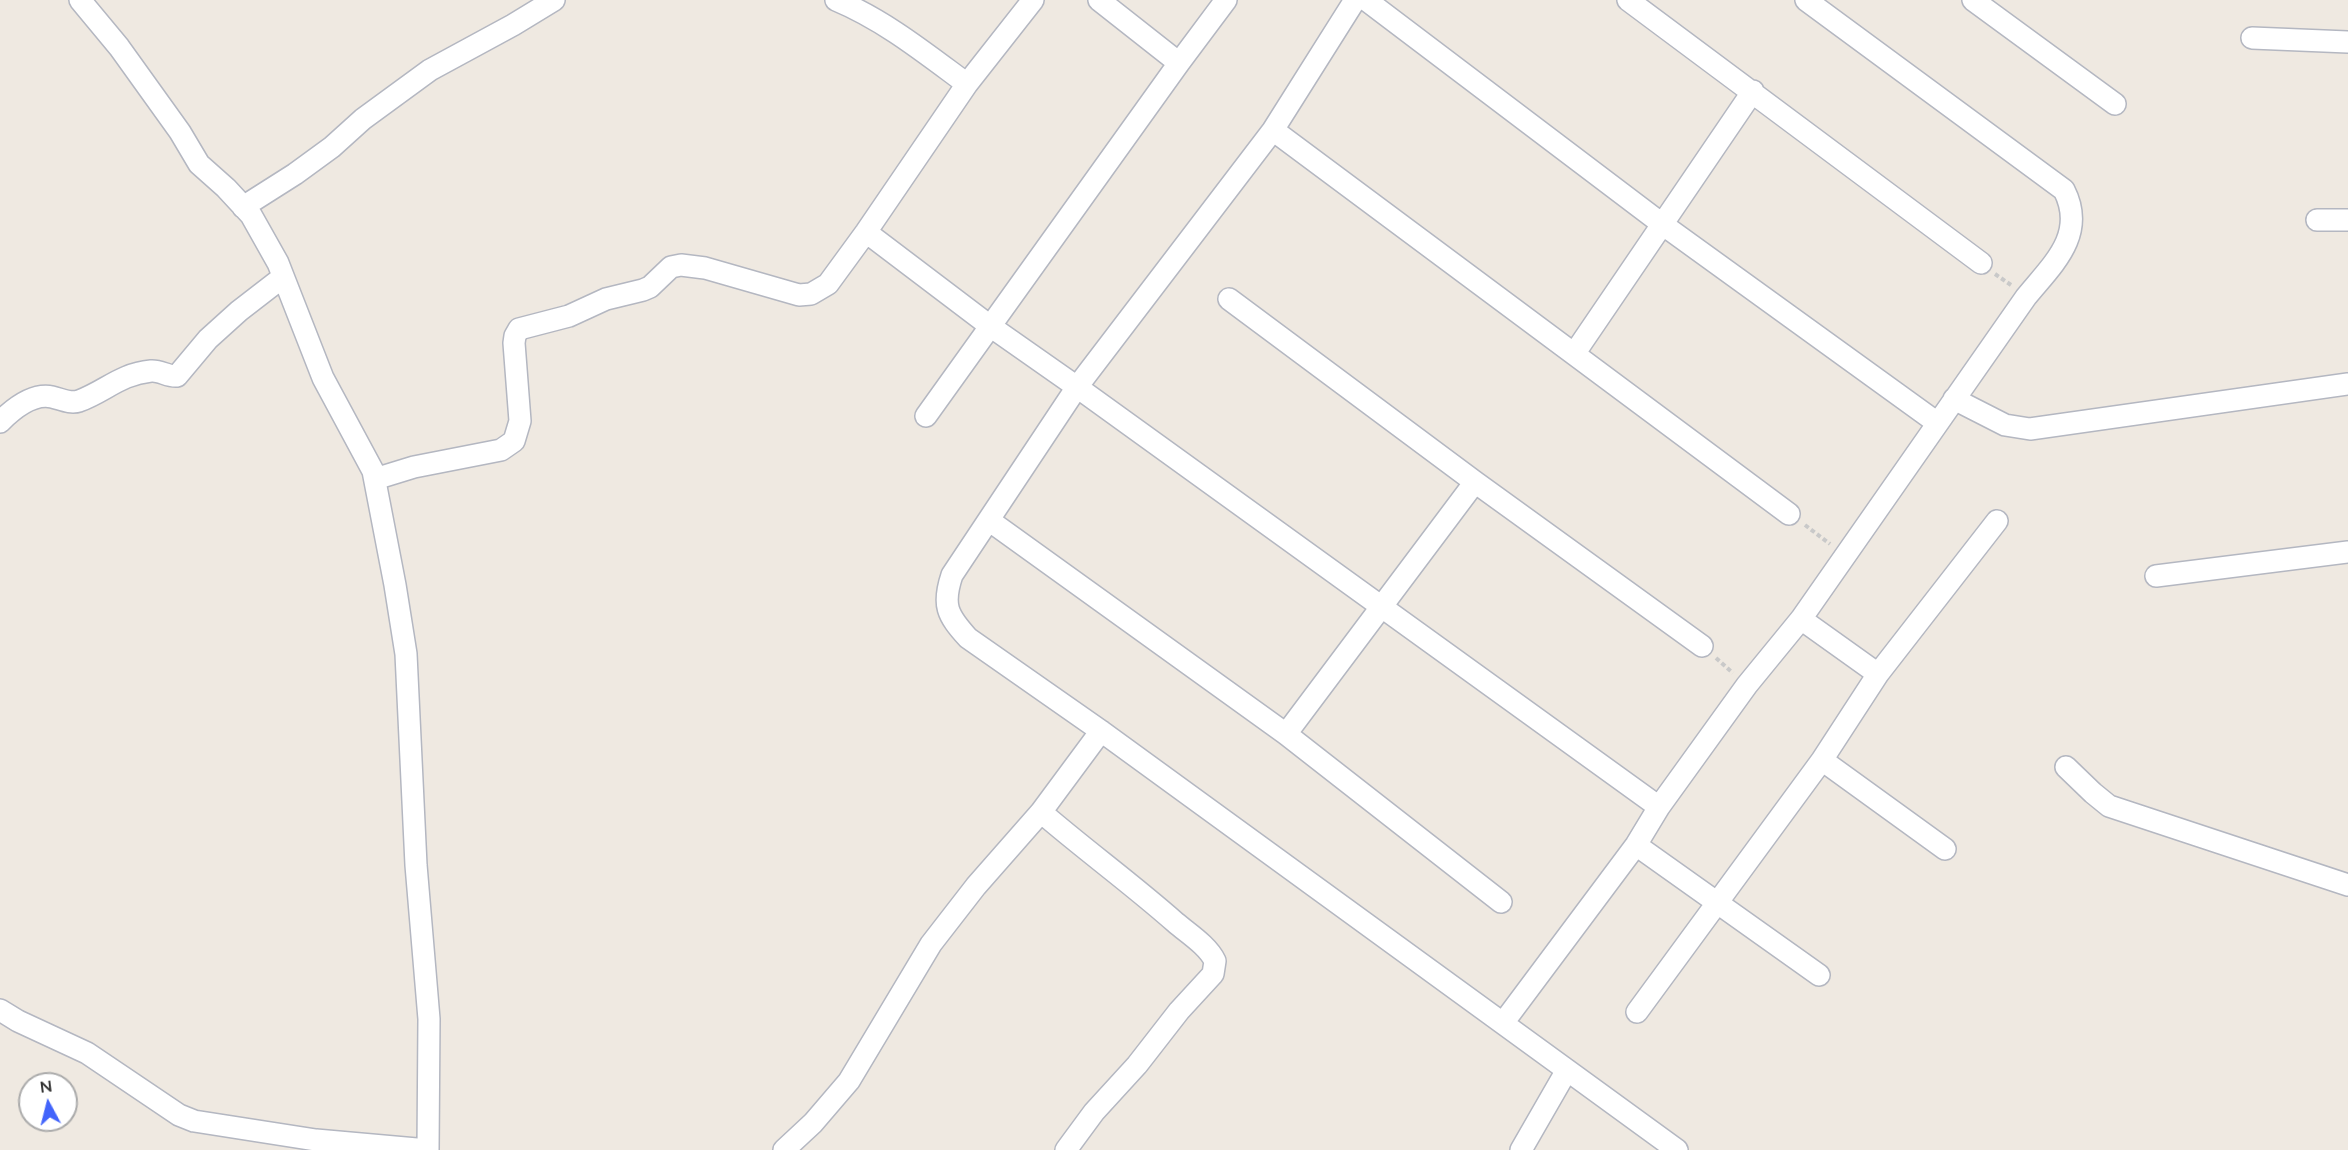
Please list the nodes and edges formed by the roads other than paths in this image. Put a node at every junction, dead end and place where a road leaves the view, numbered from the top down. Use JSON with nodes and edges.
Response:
{"nodes":[{"id":1,"x":80,"y":0,"type":"edge"},
{"id":2,"x":554,"y":0,"type":"edge"},
{"id":3,"x":836,"y":0,"type":"edge"},
{"id":4,"x":1033,"y":0,"type":"edge"},
{"id":5,"x":1099,"y":0,"type":"edge"},
{"id":6,"x":1226,"y":0,"type":"edge"},
{"id":7,"x":1355,"y":0,"type":"edge"},
{"id":8,"x":1366,"y":0,"type":"edge"},
{"id":9,"x":1628,"y":0,"type":"edge"},
{"id":10,"x":1806,"y":0,"type":"edge"},
{"id":11,"x":1973,"y":0,"type":"edge"},
{"id":12,"x":1832,"y":8,"type":"edge"},
{"id":13,"x":2252,"y":38,"type":"dead end"},
{"id":14,"x":2348,"y":42,"type":"edge"},
{"id":15,"x":1179,"y":63,"type":"junction"},
{"id":16,"x":967,"y":84,"type":"junction"},
{"id":17,"x":1753,"y":91,"type":"junction"},
{"id":18,"x":2115,"y":104,"type":"dead end"},
{"id":19,"x":1273,"y":130,"type":"junction"},
{"id":20,"x":243,"y":207,"type":"junction"},
{"id":21,"x":2317,"y":220,"type":"dead end"},
{"id":22,"x":2348,"y":220,"type":"edge"},
{"id":23,"x":1662,"y":224,"type":"junction"},
{"id":24,"x":866,"y":232,"type":"junction"},
{"id":25,"x":1981,"y":263,"type":"road end"},
{"id":26,"x":283,"y":278,"type":"junction"},
{"id":27,"x":1229,"y":299,"type":"dead end"},
{"id":28,"x":990,"y":326,"type":"junction"},
{"id":29,"x":1574,"y":354,"type":"junction"},
{"id":30,"x":2348,"y":384,"type":"edge"},
{"id":31,"x":1077,"y":387,"type":"junction"},
{"id":32,"x":1954,"y":399,"type":"junction"},
{"id":33,"x":926,"y":416,"type":"dead end"},
{"id":34,"x":0,"y":422,"type":"edge"},
{"id":35,"x":1936,"y":422,"type":"junction"},
{"id":36,"x":375,"y":479,"type":"junction"},
{"id":37,"x":1475,"y":482,"type":"junction"},
{"id":38,"x":1789,"y":514,"type":"road end"},
{"id":39,"x":990,"y":521,"type":"junction"},
{"id":40,"x":1997,"y":521,"type":"dead end"},
{"id":41,"x":2348,"y":552,"type":"edge"},
{"id":42,"x":2156,"y":576,"type":"dead end"},
{"id":43,"x":1383,"y":607,"type":"junction"},
{"id":44,"x":1801,"y":619,"type":"junction"},
{"id":45,"x":1701,"y":646,"type":"road end"},
{"id":46,"x":1878,"y":674,"type":"junction"},
{"id":47,"x":1101,"y":731,"type":"junction"},
{"id":48,"x":1286,"y":734,"type":"junction"},
{"id":49,"x":1822,"y":760,"type":"junction"},
{"id":50,"x":2066,"y":766,"type":"dead end"},
{"id":51,"x":1659,"y":807,"type":"junction"},
{"id":52,"x":1041,"y":812,"type":"junction"},
{"id":53,"x":1636,"y":845,"type":"junction"},
{"id":54,"x":1944,"y":849,"type":"dead end"},
{"id":55,"x":2348,"y":885,"type":"edge"},
{"id":56,"x":1501,"y":902,"type":"dead end"},
{"id":57,"x":1718,"y":903,"type":"junction"},
{"id":58,"x":1819,"y":975,"type":"dead end"},
{"id":59,"x":0,"y":1010,"type":"edge"},
{"id":60,"x":1637,"y":1012,"type":"dead end"},
{"id":61,"x":1503,"y":1023,"type":"junction"},
{"id":62,"x":1567,"y":1070,"type":"junction"},
{"id":63,"x":428,"y":1150,"type":"edge"},
{"id":64,"x":784,"y":1150,"type":"edge"},
{"id":65,"x":1066,"y":1150,"type":"edge"},
{"id":66,"x":1521,"y":1150,"type":"edge"},
{"id":67,"x":1677,"y":1150,"type":"edge"}],
"edges":[{"from":1,"to":20,"type":"street"},
{"from":2,"to":20,"type":"street"},
{"from":3,"to":16,"type":"street"},
{"from":4,"to":16,"type":"street"},
{"from":5,"to":15,"type":"street"},
{"from":6,"to":15,"type":"street"},
{"from":7,"to":19,"type":"street"},
{"from":8,"to":23,"type":"street"},
{"from":9,"to":17,"type":"street"},
{"from":10,"to":12,"type":"street"},
{"from":11,"to":18,"type":"street"},
{"from":12,"to":32,"type":"street"},
{"from":13,"to":14,"type":"street"},
{"from":15,"to":28,"type":"street"},
{"from":16,"to":24,"type":"street"},
{"from":17,"to":23,"type":"street"},
{"from":17,"to":25,"type":"street"},
{"from":19,"to":29,"type":"street"},
{"from":19,"to":31,"type":"street"},
{"from":20,"to":26,"type":"street"},
{"from":21,"to":22,"type":"street"},
{"from":23,"to":29,"type":"street"},
{"from":23,"to":35,"type":"street"},
{"from":24,"to":28,"type":"street"},
{"from":24,"to":36,"type":"street"},
{"from":26,"to":34,"type":"street"},
{"from":26,"to":36,"type":"street"},
{"from":27,"to":37,"type":"street"},
{"from":28,"to":31,"type":"street"},
{"from":28,"to":33,"type":"street"},
{"from":29,"to":38,"type":"street"},
{"from":30,"to":32,"type":"street"},
{"from":31,"to":39,"type":"street"},
{"from":31,"to":43,"type":"street"},
{"from":32,"to":35,"type":"street"},
{"from":35,"to":44,"type":"street"},
{"from":36,"to":63,"type":"street"},
{"from":37,"to":43,"type":"street"},
{"from":37,"to":45,"type":"street"},
{"from":39,"to":47,"type":"street"},
{"from":39,"to":48,"type":"street"},
{"from":40,"to":46,"type":"street"},
{"from":41,"to":42,"type":"street"},
{"from":43,"to":48,"type":"street"},
{"from":43,"to":51,"type":"street"},
{"from":44,"to":46,"type":"street"},
{"from":44,"to":51,"type":"street"},
{"from":46,"to":49,"type":"street"},
{"from":47,"to":52,"type":"street"},
{"from":47,"to":61,"type":"street"},
{"from":48,"to":56,"type":"street"},
{"from":49,"to":54,"type":"street"},
{"from":49,"to":57,"type":"street"},
{"from":50,"to":55,"type":"street"},
{"from":51,"to":53,"type":"street"},
{"from":52,"to":64,"type":"street"},
{"from":52,"to":65,"type":"street"},
{"from":53,"to":57,"type":"street"},
{"from":53,"to":61,"type":"street"},
{"from":57,"to":58,"type":"street"},
{"from":57,"to":60,"type":"street"},
{"from":59,"to":63,"type":"street"},
{"from":61,"to":62,"type":"street"},
{"from":62,"to":66,"type":"street"},
{"from":62,"to":67,"type":"street"}]}
